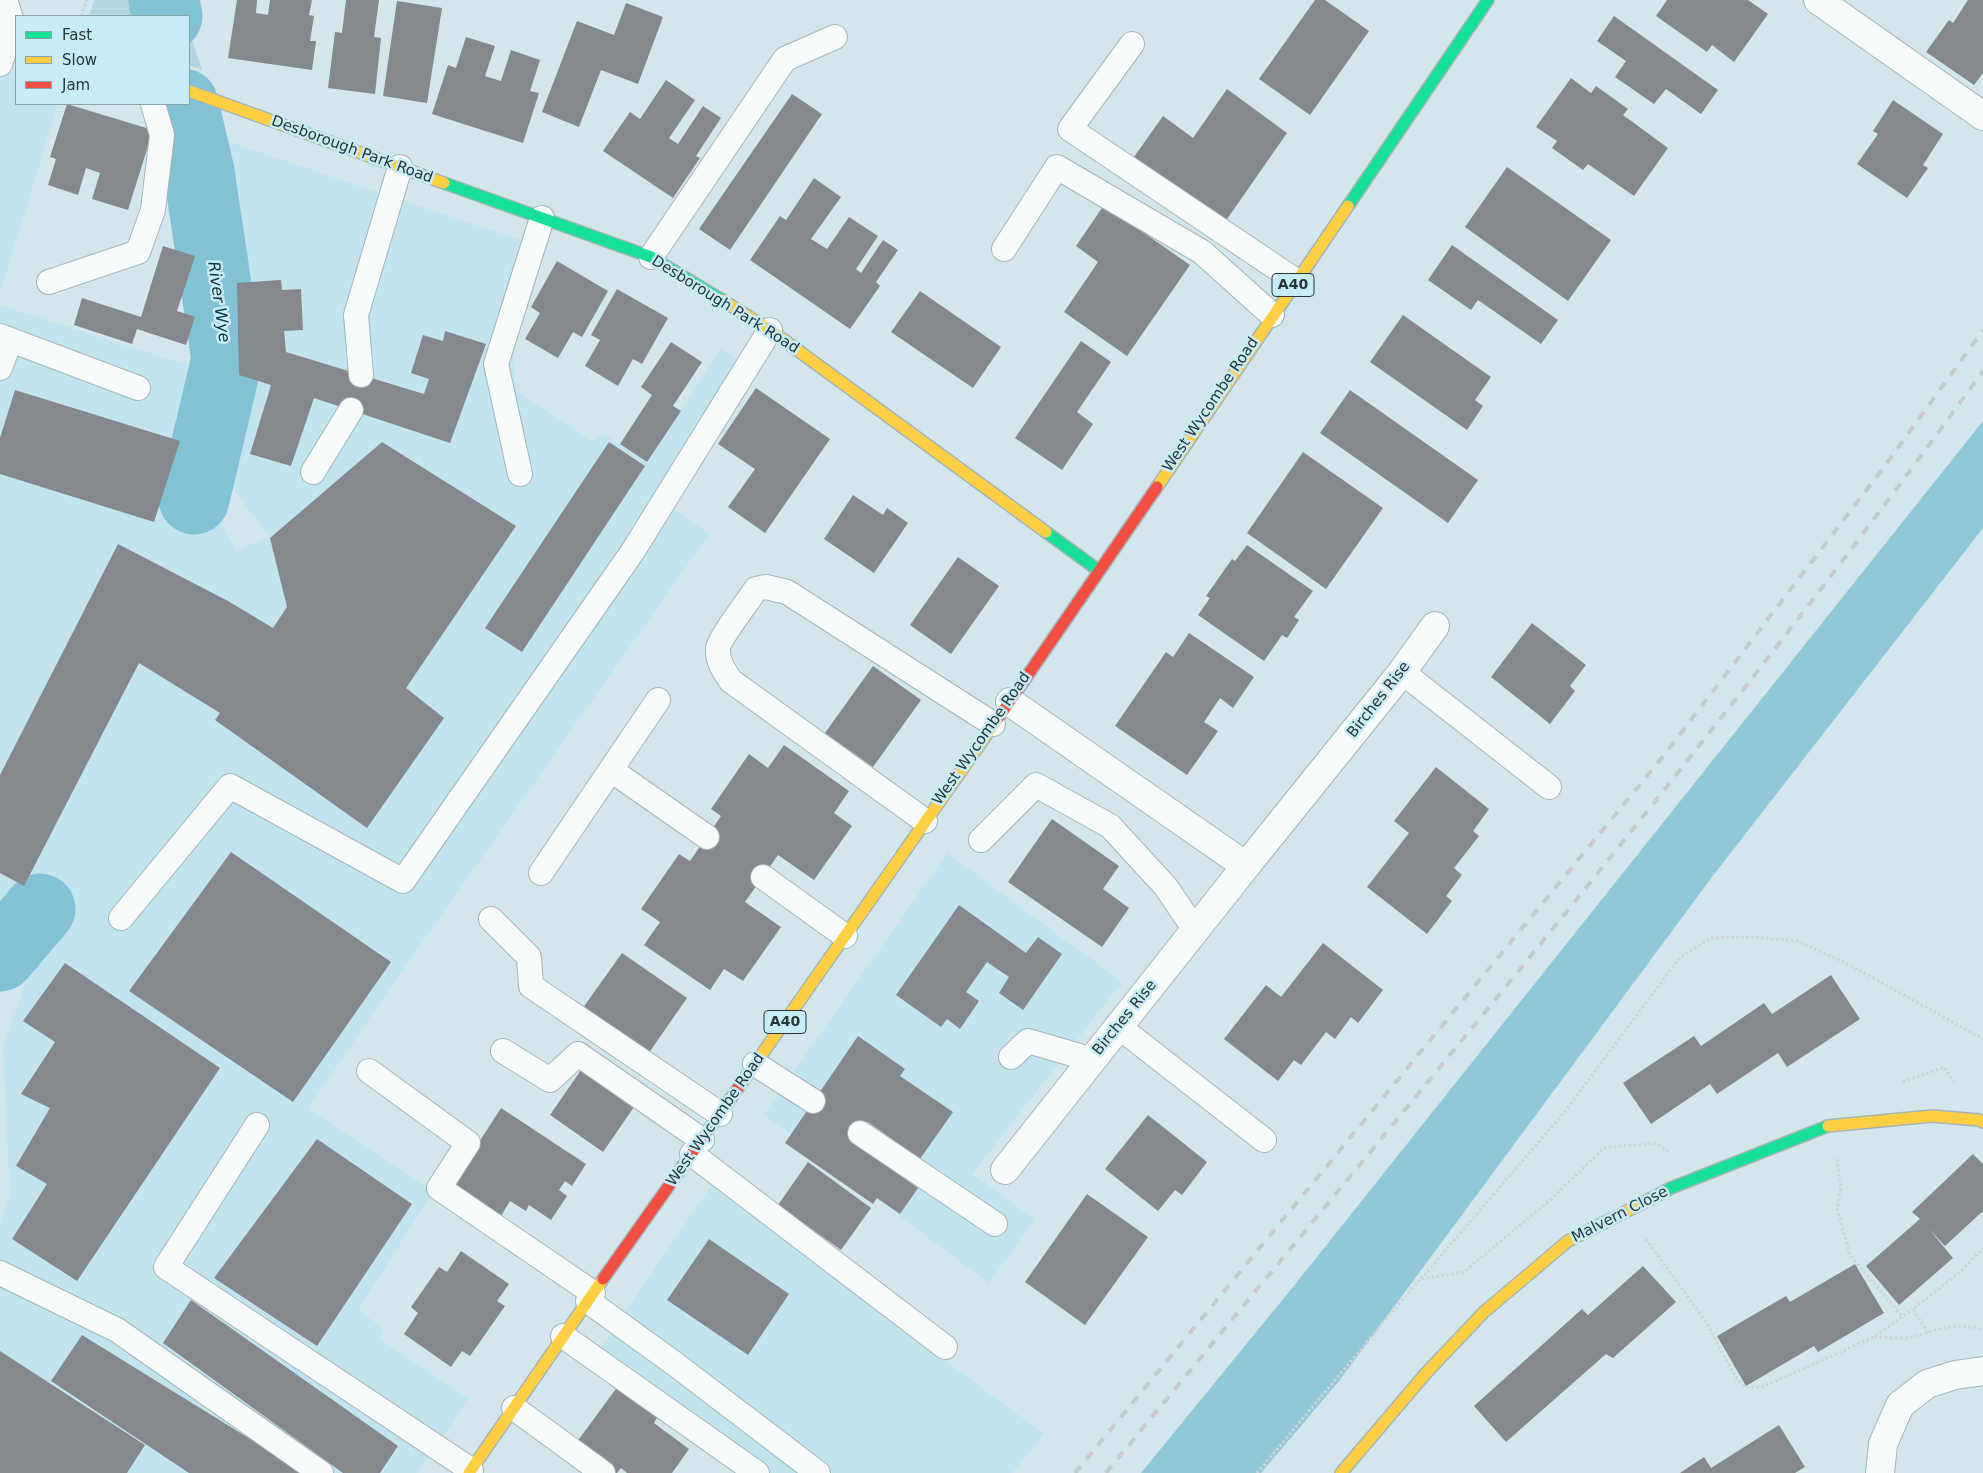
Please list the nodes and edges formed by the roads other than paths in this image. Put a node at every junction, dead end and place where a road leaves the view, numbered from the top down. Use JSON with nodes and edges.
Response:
{"nodes":[{"id":1,"x":3,"y":0,"type":"edge"},
{"id":2,"x":1488,"y":0,"type":"edge"},
{"id":3,"x":1818,"y":0,"type":"edge"},
{"id":4,"x":9,"y":27,"type":"edge"},
{"id":5,"x":835,"y":37,"type":"dead end"},
{"id":6,"x":1132,"y":44,"type":"dead end"},
{"id":7,"x":0,"y":64,"type":"edge"},
{"id":8,"x":190,"y":91,"type":"edge"},
{"id":9,"x":153,"y":105,"type":"edge"},
{"id":10,"x":1983,"y":116,"type":"edge"},
{"id":11,"x":400,"y":167,"type":"junction"},
{"id":12,"x":542,"y":218,"type":"junction"},
{"id":13,"x":1004,"y":249,"type":"dead end"},
{"id":14,"x":651,"y":257,"type":"junction"},
{"id":15,"x":48,"y":282,"type":"dead end"},
{"id":16,"x":1296,"y":282,"type":"junction"},
{"id":17,"x":1272,"y":315,"type":"junction"},
{"id":18,"x":770,"y":330,"type":"junction"},
{"id":19,"x":5,"y":339,"type":"edge"},
{"id":20,"x":0,"y":368,"type":"edge"},
{"id":21,"x":361,"y":375,"type":"dead end"},
{"id":22,"x":138,"y":388,"type":"dead end"},
{"id":23,"x":351,"y":410,"type":"dead end"},
{"id":24,"x":312,"y":472,"type":"dead end"},
{"id":25,"x":520,"y":474,"type":"dead end"},
{"id":26,"x":1098,"y":570,"type":"junction"},
{"id":27,"x":1435,"y":626,"type":"dead end"},
{"id":28,"x":1402,"y":672,"type":"junction"},
{"id":29,"x":658,"y":700,"type":"dead end"},
{"id":30,"x":1010,"y":702,"type":"junction"},
{"id":31,"x":993,"y":724,"type":"junction"},
{"id":32,"x":612,"y":770,"type":"junction"},
{"id":33,"x":1549,"y":786,"type":"dead end"},
{"id":34,"x":925,"y":821,"type":"junction"},
{"id":35,"x":706,"y":837,"type":"dead end"},
{"id":36,"x":981,"y":840,"type":"dead end"},
{"id":37,"x":1246,"y":866,"type":"junction"},
{"id":38,"x":540,"y":873,"type":"dead end"},
{"id":39,"x":763,"y":877,"type":"dead end"},
{"id":40,"x":121,"y":918,"type":"dead end"},
{"id":41,"x":491,"y":919,"type":"dead end"},
{"id":42,"x":1195,"y":930,"type":"junction"},
{"id":43,"x":845,"y":936,"type":"junction"},
{"id":44,"x":1119,"y":1027,"type":"junction"},
{"id":45,"x":503,"y":1052,"type":"dead end"},
{"id":46,"x":1010,"y":1056,"type":"dead end"},
{"id":47,"x":1092,"y":1060,"type":"junction"},
{"id":48,"x":755,"y":1064,"type":"junction"},
{"id":49,"x":369,"y":1071,"type":"dead end"},
{"id":50,"x":813,"y":1101,"type":"dead end"},
{"id":51,"x":720,"y":1114,"type":"junction"},
{"id":52,"x":1983,"y":1122,"type":"edge"},
{"id":53,"x":257,"y":1125,"type":"dead end"},
{"id":54,"x":860,"y":1133,"type":"dead end"},
{"id":55,"x":1264,"y":1140,"type":"dead end"},
{"id":56,"x":697,"y":1147,"type":"junction"},
{"id":57,"x":1005,"y":1170,"type":"dead end"},
{"id":58,"x":995,"y":1224,"type":"dead end"},
{"id":59,"x":0,"y":1273,"type":"edge"},
{"id":60,"x":590,"y":1297,"type":"junction"},
{"id":61,"x":563,"y":1336,"type":"junction"},
{"id":62,"x":945,"y":1347,"type":"dead end"},
{"id":63,"x":1983,"y":1371,"type":"edge"},
{"id":64,"x":514,"y":1408,"type":"junction"},
{"id":65,"x":470,"y":1471,"type":"edge"},
{"id":66,"x":321,"y":1473,"type":"edge"},
{"id":67,"x":603,"y":1473,"type":"edge"},
{"id":68,"x":757,"y":1473,"type":"edge"},
{"id":69,"x":818,"y":1473,"type":"edge"},
{"id":70,"x":1341,"y":1473,"type":"edge"},
{"id":71,"x":1880,"y":1473,"type":"edge"}],
"edges":[{"from":1,"to":4,"type":"street"},
{"from":2,"to":16,"type":"main road","name":"West Wycombe Road","number":"A40"},
{"from":3,"to":10,"type":"street"},
{"from":4,"to":7,"type":"lane"},
{"from":5,"to":14,"type":"lane"},
{"from":6,"to":16,"type":"lane"},
{"from":8,"to":11,"type":"main road","name":"Desborough Park Road"},
{"from":9,"to":15,"type":"lane"},
{"from":11,"to":12,"type":"main road","name":"Desborough Park Road"},
{"from":11,"to":21,"type":"lane"},
{"from":12,"to":14,"type":"main road","name":"Desborough Park Road"},
{"from":12,"to":25,"type":"lane"},
{"from":13,"to":17,"type":"lane"},
{"from":14,"to":18,"type":"main road","name":"Desborough Park Road"},
{"from":16,"to":17,"type":"main road","name":"West Wycombe Road","number":"A40"},
{"from":17,"to":26,"type":"main road","name":"West Wycombe Road","number":"A40"},
{"from":18,"to":26,"type":"main road","name":"Desborough Park Road"},
{"from":18,"to":40,"type":"lane"},
{"from":19,"to":20,"type":"lane"},
{"from":19,"to":22,"type":"lane"},
{"from":23,"to":24,"type":"lane"},
{"from":26,"to":30,"type":"main road","name":"West Wycombe Road","number":"A40"},
{"from":27,"to":28,"type":"street","name":"Birches Rise"},
{"from":28,"to":33,"type":"lane"},
{"from":28,"to":37,"type":"street","name":"Birches Rise"},
{"from":29,"to":32,"type":"lane"},
{"from":30,"to":31,"type":"main road","name":"West Wycombe Road","number":"A40"},
{"from":30,"to":37,"type":"street"},
{"from":31,"to":34,"type":"main road","name":"West Wycombe Road","number":"A40"},
{"from":31,"to":34,"type":"lane"},
{"from":32,"to":35,"type":"lane"},
{"from":32,"to":38,"type":"lane"},
{"from":34,"to":43,"type":"main road","name":"West Wycombe Road","number":"A40"},
{"from":36,"to":42,"type":"lane"},
{"from":37,"to":42,"type":"street","name":"Birches Rise"},
{"from":39,"to":43,"type":"lane"},
{"from":41,"to":51,"type":"lane"},
{"from":42,"to":44,"type":"street","name":"Birches Rise"},
{"from":43,"to":48,"type":"main road","name":"West Wycombe Road","number":"A40"},
{"from":44,"to":47,"type":"street","name":"Birches Rise"},
{"from":44,"to":55,"type":"lane"},
{"from":45,"to":56,"type":"lane"},
{"from":46,"to":47,"type":"lane"},
{"from":47,"to":57,"type":"street","name":"Birches Rise"},
{"from":48,"to":50,"type":"lane"},
{"from":48,"to":51,"type":"main road","name":"West Wycombe Road","number":"A40"},
{"from":49,"to":60,"type":"lane"},
{"from":51,"to":56,"type":"main road","name":"West Wycombe Road","number":"A40"},
{"from":52,"to":70,"type":"main road","name":"Malvern Close"},
{"from":53,"to":65,"type":"lane"},
{"from":54,"to":58,"type":"lane"},
{"from":56,"to":60,"type":"main road","name":"West Wycombe Road","number":"A40"},
{"from":56,"to":62,"type":"lane"},
{"from":59,"to":66,"type":"lane"},
{"from":60,"to":61,"type":"main road","name":"West Wycombe Road","number":"A40"},
{"from":60,"to":69,"type":"lane"},
{"from":61,"to":64,"type":"main road","name":"West Wycombe Road","number":"A40"},
{"from":61,"to":68,"type":"lane"},
{"from":63,"to":71,"type":"street"},
{"from":64,"to":65,"type":"main road","name":"West Wycombe Road","number":"A40"},
{"from":64,"to":67,"type":"lane"}]}
